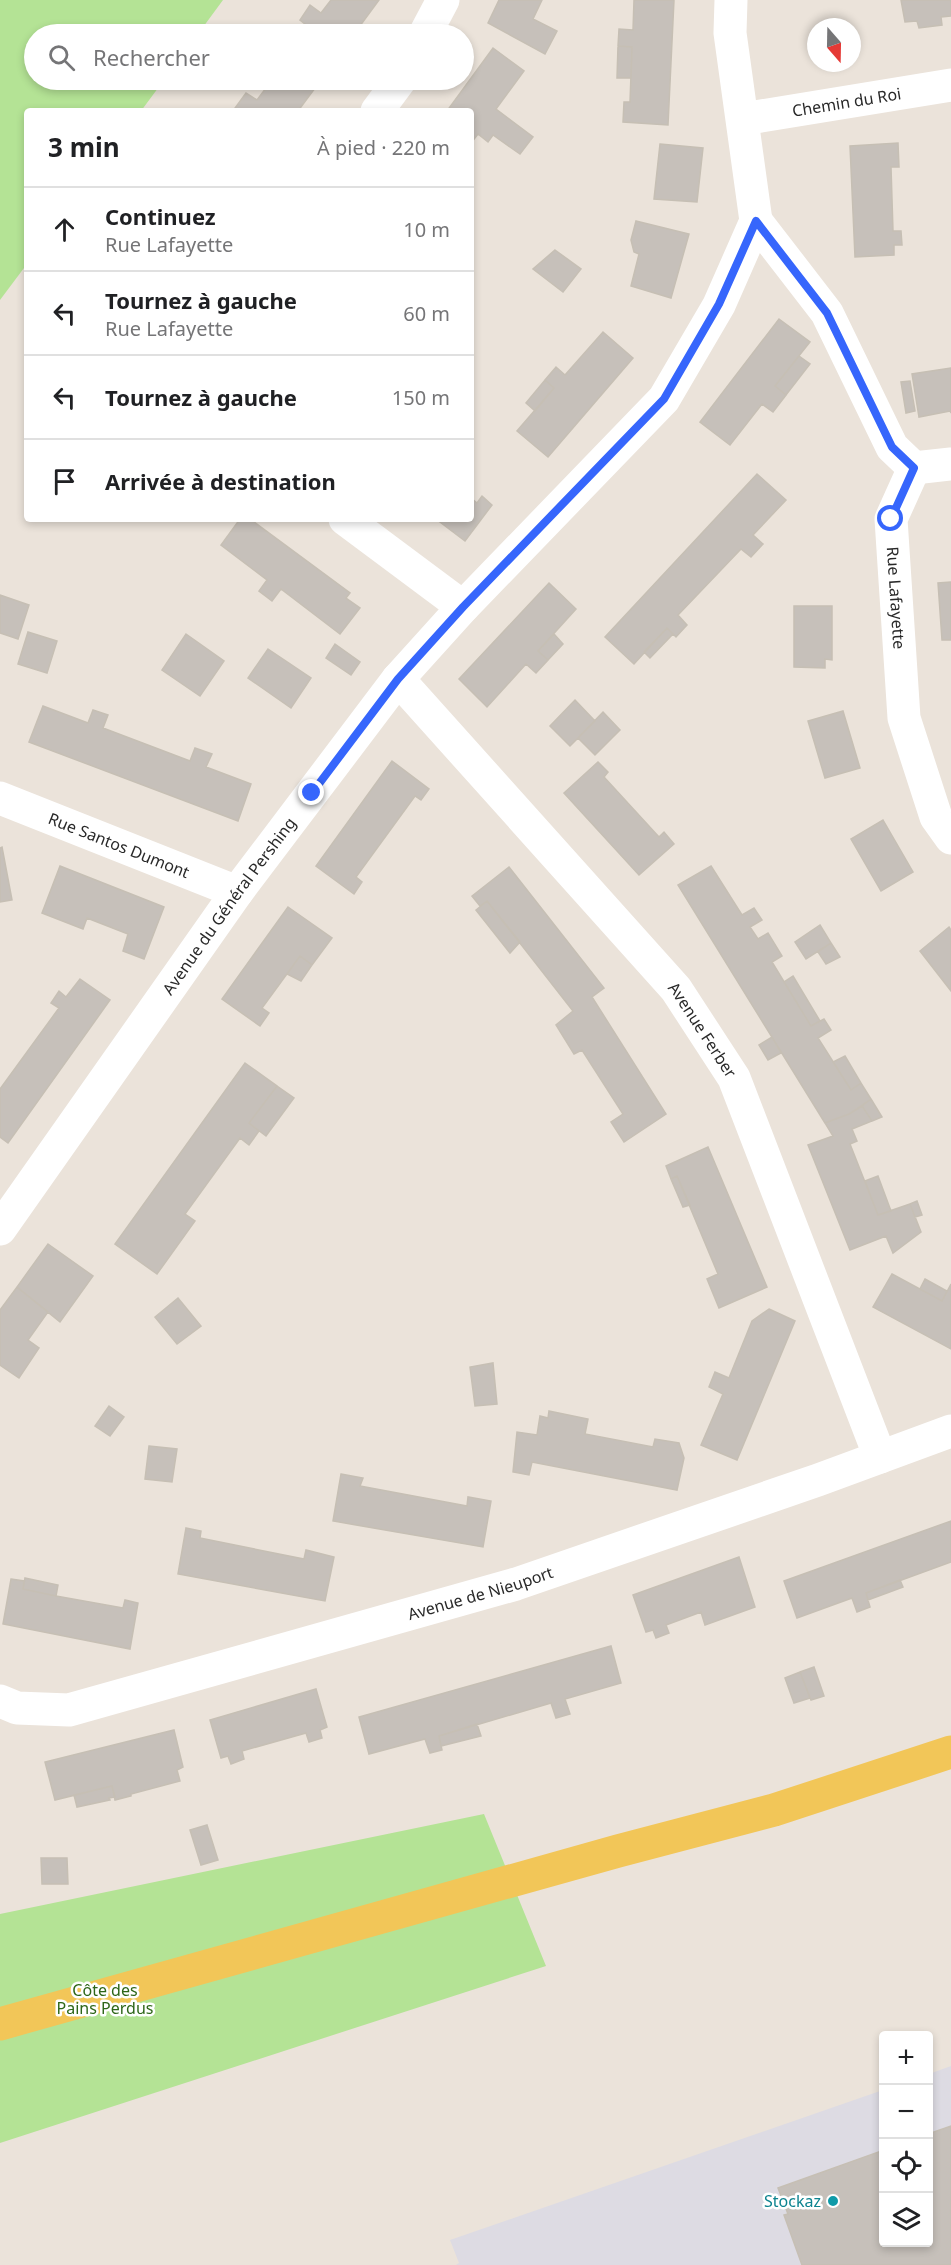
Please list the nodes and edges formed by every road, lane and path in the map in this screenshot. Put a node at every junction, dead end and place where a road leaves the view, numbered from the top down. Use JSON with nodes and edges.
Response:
{"nodes":[{"id":1,"x":443,"y":0,"type":"edge"},
{"id":2,"x":731,"y":0,"type":"edge"},
{"id":3,"x":430,"y":24,"type":"edge"},
{"id":4,"x":951,"y":85,"type":"edge"},
{"id":5,"x":393,"y":90,"type":"edge"},
{"id":6,"x":379,"y":108,"type":"edge"},
{"id":7,"x":743,"y":119,"type":"junction"},
{"id":8,"x":756,"y":221,"type":"junction"},
{"id":9,"x":951,"y":464,"type":"edge"},
{"id":10,"x":914,"y":468,"type":"junction"},
{"id":11,"x":349,"y":522,"type":"edge"},
{"id":12,"x":463,"y":607,"type":"junction"},
{"id":13,"x":398,"y":679,"type":"junction"},
{"id":14,"x":0,"y":798,"type":"edge"},
{"id":15,"x":951,"y":838,"type":"edge"},
{"id":16,"x":237,"y":892,"type":"junction"},
{"id":17,"x":0,"y":1229,"type":"edge"},
{"id":18,"x":951,"y":1431,"type":"edge"},
{"id":19,"x":880,"y":1457,"type":"junction"},
{"id":20,"x":0,"y":1701,"type":"edge"},
{"id":21,"x":951,"y":1752,"type":"edge"},
{"id":22,"x":0,"y":2024,"type":"edge"}],
"edges":[{"from":1,"to":3,"type":"street"},
{"from":2,"to":7,"type":"street"},
{"from":4,"to":7,"type":"street","name":"Chemin du Roi"},
{"from":5,"to":6,"type":"street"},
{"from":7,"to":8,"type":"street"},
{"from":8,"to":10,"type":"street"},
{"from":8,"to":12,"type":"street","name":"Avenue du Général Pershing"},
{"from":9,"to":10,"type":"street"},
{"from":10,"to":15,"type":"street","name":"Rue Lafayette"},
{"from":11,"to":12,"type":"street"},
{"from":12,"to":13,"type":"street","name":"Avenue du Général Pershing"},
{"from":13,"to":16,"type":"street","name":"Avenue du Général Pershing"},
{"from":13,"to":19,"type":"street","name":"Avenue Ferber"},
{"from":14,"to":16,"type":"street","name":"Rue Santos Dumont"},
{"from":16,"to":17,"type":"street","name":"Avenue du Général Pershing"},
{"from":18,"to":19,"type":"street","name":"Avenue de Nieuport"},
{"from":19,"to":20,"type":"street","name":"Avenue de Nieuport"},
{"from":21,"to":22,"type":"main road"}]}
